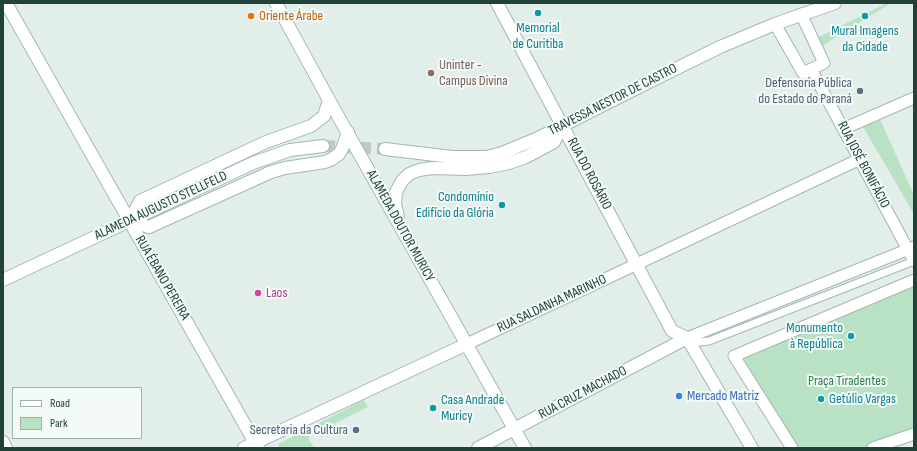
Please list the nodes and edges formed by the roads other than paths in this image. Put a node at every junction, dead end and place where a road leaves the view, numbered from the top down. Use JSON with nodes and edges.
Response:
{"nodes":[{"id":1,"x":6,"y":3,"type":"edge"},
{"id":2,"x":276,"y":3,"type":"edge"},
{"id":3,"x":497,"y":3,"type":"edge"},
{"id":4,"x":835,"y":3,"type":"edge"},
{"id":5,"x":801,"y":14,"type":"junction"},
{"id":6,"x":775,"y":24,"type":"junction"},
{"id":7,"x":811,"y":69,"type":"junction"},
{"id":8,"x":914,"y":98,"type":"edge"},
{"id":9,"x":329,"y":100,"type":"junction"},
{"id":10,"x":562,"y":125,"type":"junction"},
{"id":11,"x":843,"y":129,"type":"junction"},
{"id":12,"x":348,"y":132,"type":"junction"},
{"id":13,"x":323,"y":146,"type":"tunnel mouth"},
{"id":14,"x":385,"y":149,"type":"tunnel mouth"},
{"id":15,"x":860,"y":159,"type":"junction"},
{"id":16,"x":130,"y":221,"type":"junction"},
{"id":17,"x":399,"y":224,"type":"junction"},
{"id":18,"x":911,"y":249,"type":"edge"},
{"id":19,"x":914,"y":261,"type":"edge"},
{"id":20,"x":636,"y":264,"type":"junction"},
{"id":21,"x":3,"y":280,"type":"edge"},
{"id":22,"x":914,"y":280,"type":"edge"},
{"id":23,"x":687,"y":338,"type":"junction"},
{"id":24,"x":466,"y":344,"type":"junction"},
{"id":25,"x":514,"y":429,"type":"junction"},
{"id":26,"x":914,"y":434,"type":"edge"},
{"id":27,"x":3,"y":442,"type":"edge"},
{"id":28,"x":252,"y":446,"type":"edge"},
{"id":29,"x":6,"y":448,"type":"edge"},
{"id":30,"x":478,"y":448,"type":"edge"},
{"id":31,"x":525,"y":448,"type":"edge"},
{"id":32,"x":752,"y":448,"type":"edge"},
{"id":33,"x":792,"y":448,"type":"edge"},
{"id":34,"x":873,"y":448,"type":"edge"}],
"edges":[{"from":1,"to":16,"type":"street","name":"RUA ÉBANO PEREIRA"},
{"from":2,"to":9,"type":"street","name":"ALAMEDA DOUTOR MURICY"},
{"from":3,"to":10,"type":"street","name":"RUA DO ROSÁRIO"},
{"from":4,"to":5,"type":"street","name":"TRAVESSA NESTOR DE CASTRO"},
{"from":5,"to":6,"type":"street","name":"TRAVESSA NESTOR DE CASTRO"},
{"from":5,"to":7,"type":"street"},
{"from":6,"to":7,"type":"street"},
{"from":6,"to":10,"type":"street","name":"TRAVESSA NESTOR DE CASTRO"},
{"from":7,"to":11,"type":"street","name":"RUA JOSÉ BONIFÁCIO"},
{"from":8,"to":11,"type":"street"},
{"from":9,"to":12,"type":"street","name":"ALAMEDA DOUTOR MURICY"},
{"from":9,"to":16,"type":"street"},
{"from":10,"to":14,"type":"street","name":"TRAVESSA NESTOR DE CASTRO"},
{"from":10,"to":17,"type":"street"},
{"from":10,"to":20,"type":"street","name":"RUA DO ROSÁRIO"},
{"from":11,"to":15,"type":"street","name":"RUA JOSÉ BONIFÁCIO"},
{"from":12,"to":16,"type":"street"},
{"from":12,"to":17,"type":"street","name":"ALAMEDA DOUTOR MURICY"},
{"from":13,"to":16,"type":"street","name":"ALAMEDA AUGUSTO STELLFELD"},
{"from":15,"to":18,"type":"street","name":"RUA JOSÉ BONIFÁCIO"},
{"from":15,"to":20,"type":"street","name":"RUA SALDANHA MARINHO"},
{"from":16,"to":21,"type":"street","name":"ALAMEDA AUGUSTO STELLFELD"},
{"from":16,"to":28,"type":"street","name":"RUA ÉBANO PEREIRA"},
{"from":17,"to":24,"type":"street","name":"ALAMEDA DOUTOR MURICY"},
{"from":18,"to":19,"type":"street","name":"RUA JOSÉ BONIFÁCIO"},
{"from":18,"to":23,"type":"street"},
{"from":19,"to":23,"type":"lane"},
{"from":20,"to":23,"type":"street","name":"RUA DO ROSÁRIO"},
{"from":20,"to":24,"type":"street","name":"RUA SALDANHA MARINHO"},
{"from":22,"to":33,"type":"street"},
{"from":23,"to":25,"type":"street","name":"RUA CRUZ MACHADO"},
{"from":23,"to":32,"type":"street"},
{"from":24,"to":25,"type":"street","name":"ALAMEDA DOUTOR MURICY"},
{"from":24,"to":28,"type":"street","name":"RUA SALDANHA MARINHO"},
{"from":25,"to":30,"type":"street","name":"RUA CRUZ MACHADO"},
{"from":25,"to":31,"type":"street","name":"ALAMEDA DOUTOR MURICY"},
{"from":26,"to":34,"type":"street"},
{"from":27,"to":29,"type":"street"}]}
